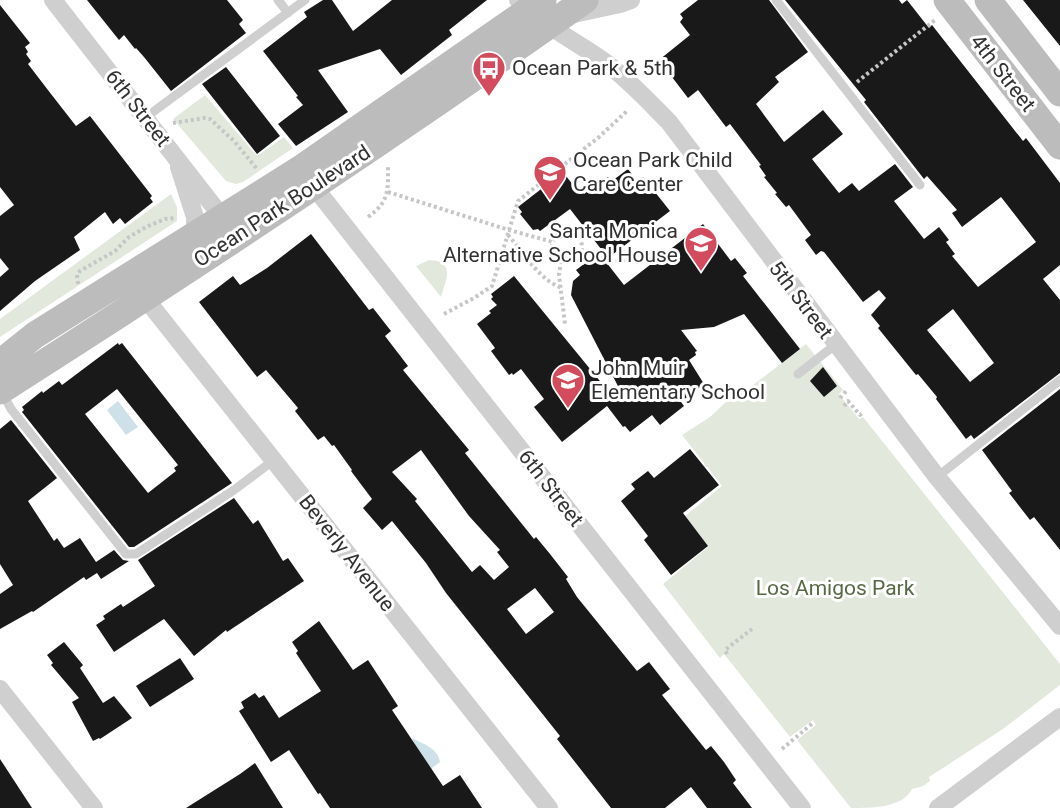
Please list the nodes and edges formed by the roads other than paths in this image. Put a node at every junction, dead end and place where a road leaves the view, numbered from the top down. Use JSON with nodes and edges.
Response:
{"nodes":[{"id":1,"x":53,"y":0,"type":"edge"},
{"id":2,"x":279,"y":0,"type":"edge"},
{"id":3,"x":305,"y":0,"type":"edge"},
{"id":4,"x":585,"y":0,"type":"edge"},
{"id":5,"x":631,"y":0,"type":"edge"},
{"id":6,"x":776,"y":0,"type":"edge"},
{"id":7,"x":988,"y":0,"type":"edge"},
{"id":8,"x":944,"y":8,"type":"edge"},
{"id":9,"x":540,"y":11,"type":"edge"},
{"id":10,"x":288,"y":12,"type":"junction"},
{"id":11,"x":1060,"y":93,"type":"edge"},
{"id":12,"x":146,"y":117,"type":"junction"},
{"id":13,"x":1060,"y":146,"type":"edge"},
{"id":14,"x":178,"y":160,"type":"junction"},
{"id":15,"x":306,"y":177,"type":"junction"},
{"id":16,"x":920,"y":185,"type":"dead end"},
{"id":17,"x":222,"y":217,"type":"junction"},
{"id":18,"x":187,"y":226,"type":"junction"},
{"id":19,"x":190,"y":267,"type":"junction"},
{"id":20,"x":145,"y":298,"type":"junction"},
{"id":21,"x":836,"y":345,"type":"junction"},
{"id":22,"x":0,"y":363,"type":"edge"},
{"id":23,"x":798,"y":374,"type":"dead end"},
{"id":24,"x":1060,"y":380,"type":"edge"},
{"id":25,"x":1,"y":390,"type":"edge"},
{"id":26,"x":274,"y":460,"type":"junction"},
{"id":27,"x":937,"y":477,"type":"junction"},
{"id":28,"x":1060,"y":626,"type":"edge"},
{"id":29,"x":0,"y":689,"type":"edge"},
{"id":30,"x":1060,"y":717,"type":"edge"},
{"id":31,"x":94,"y":808,"type":"edge"},
{"id":32,"x":549,"y":808,"type":"edge"},
{"id":33,"x":802,"y":808,"type":"edge"},
{"id":34,"x":938,"y":808,"type":"edge"}],
"edges":[{"from":1,"to":12,"type":"street","name":"6th Street"},
{"from":2,"to":10,"type":"lane"},
{"from":3,"to":10,"type":"lane"},
{"from":4,"to":9,"type":"street","name":"Ocean Park Boulevard"},
{"from":5,"to":9,"type":"street","name":"Ocean Park Boulevard"},
{"from":6,"to":16,"type":"lane"},
{"from":7,"to":11,"type":"street","name":"4th Street"},
{"from":8,"to":13,"type":"street","name":"4th Street"},
{"from":9,"to":15,"type":"street","name":"Ocean Park Boulevard"},
{"from":9,"to":21,"type":"street","name":"5th Street"},
{"from":10,"to":12,"type":"lane"},
{"from":12,"to":14,"type":"street","name":"6th Street"},
{"from":14,"to":17,"type":"street","name":"6th Street"},
{"from":14,"to":18,"type":"street"},
{"from":15,"to":17,"type":"street","name":"Ocean Park Boulevard"},
{"from":15,"to":19,"type":"street","name":"Ocean Park Boulevard"},
{"from":15,"to":33,"type":"street","name":"6th Street"},
{"from":17,"to":18,"type":"street","name":"Ocean Park Boulevard"},
{"from":17,"to":19,"type":"street"},
{"from":18,"to":20,"type":"street"},
{"from":18,"to":22,"type":"street","name":"Ocean Park Boulevard"},
{"from":19,"to":20,"type":"street","name":"Ocean Park Boulevard"},
{"from":20,"to":25,"type":"street","name":"Ocean Park Boulevard"},
{"from":20,"to":26,"type":"street","name":"Beverly Avenue"},
{"from":21,"to":23,"type":"lane"},
{"from":21,"to":27,"type":"street","name":"5th Street"},
{"from":24,"to":27,"type":"lane"},
{"from":25,"to":26,"type":"lane"},
{"from":26,"to":32,"type":"street","name":"Beverly Avenue"},
{"from":27,"to":28,"type":"street","name":"5th Street"},
{"from":29,"to":31,"type":"street"},
{"from":30,"to":34,"type":"street"}]}
